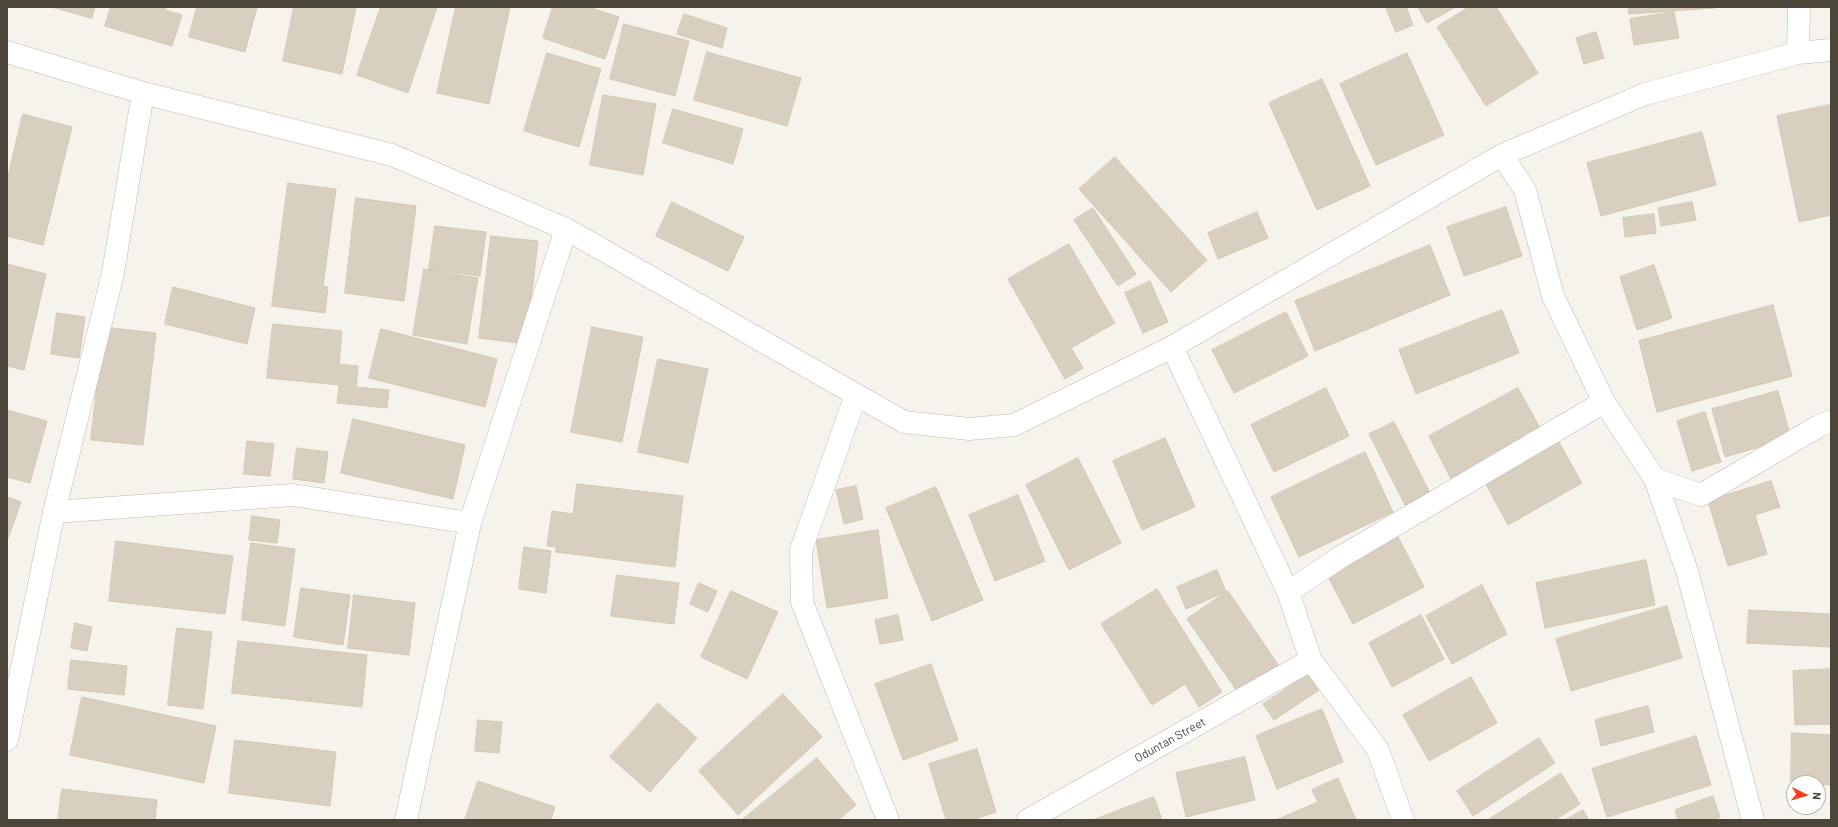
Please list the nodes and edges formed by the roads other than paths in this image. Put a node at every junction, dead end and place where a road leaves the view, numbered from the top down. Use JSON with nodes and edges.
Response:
{"nodes":[{"id":1,"x":1799,"y":7,"type":"edge"},
{"id":2,"x":1831,"y":50,"type":"edge"},
{"id":3,"x":7,"y":52,"type":"edge"},
{"id":4,"x":1798,"y":53,"type":"junction"},
{"id":5,"x":143,"y":93,"type":"junction"},
{"id":6,"x":1502,"y":155,"type":"junction"},
{"id":7,"x":566,"y":229,"type":"junction"},
{"id":8,"x":1172,"y":347,"type":"junction"},
{"id":9,"x":856,"y":395,"type":"junction"},
{"id":10,"x":1604,"y":402,"type":"junction"},
{"id":11,"x":1831,"y":421,"type":"edge"},
{"id":12,"x":1655,"y":479,"type":"junction"},
{"id":13,"x":54,"y":512,"type":"junction"},
{"id":14,"x":470,"y":523,"type":"junction"},
{"id":15,"x":1288,"y":592,"type":"junction"},
{"id":16,"x":1311,"y":660,"type":"junction"},
{"id":17,"x":7,"y":740,"type":"edge"},
{"id":18,"x":406,"y":820,"type":"edge"},
{"id":19,"x":888,"y":820,"type":"edge"},
{"id":20,"x":1028,"y":820,"type":"edge"},
{"id":21,"x":1403,"y":820,"type":"edge"},
{"id":22,"x":1753,"y":820,"type":"edge"}],
"edges":[{"from":1,"to":4,"type":"street"},
{"from":2,"to":4,"type":"street"},
{"from":3,"to":5,"type":"street"},
{"from":4,"to":6,"type":"street"},
{"from":5,"to":7,"type":"street"},
{"from":5,"to":13,"type":"street"},
{"from":6,"to":8,"type":"street"},
{"from":6,"to":10,"type":"street"},
{"from":7,"to":9,"type":"street"},
{"from":7,"to":14,"type":"street"},
{"from":8,"to":9,"type":"street"},
{"from":8,"to":15,"type":"street"},
{"from":9,"to":19,"type":"street"},
{"from":10,"to":12,"type":"street"},
{"from":10,"to":15,"type":"street"},
{"from":11,"to":12,"type":"street"},
{"from":12,"to":22,"type":"street"},
{"from":13,"to":14,"type":"street"},
{"from":13,"to":17,"type":"street"},
{"from":14,"to":18,"type":"street"},
{"from":15,"to":16,"type":"street"},
{"from":16,"to":20,"type":"street","name":"Oduntan Street"},
{"from":16,"to":21,"type":"street"}]}
